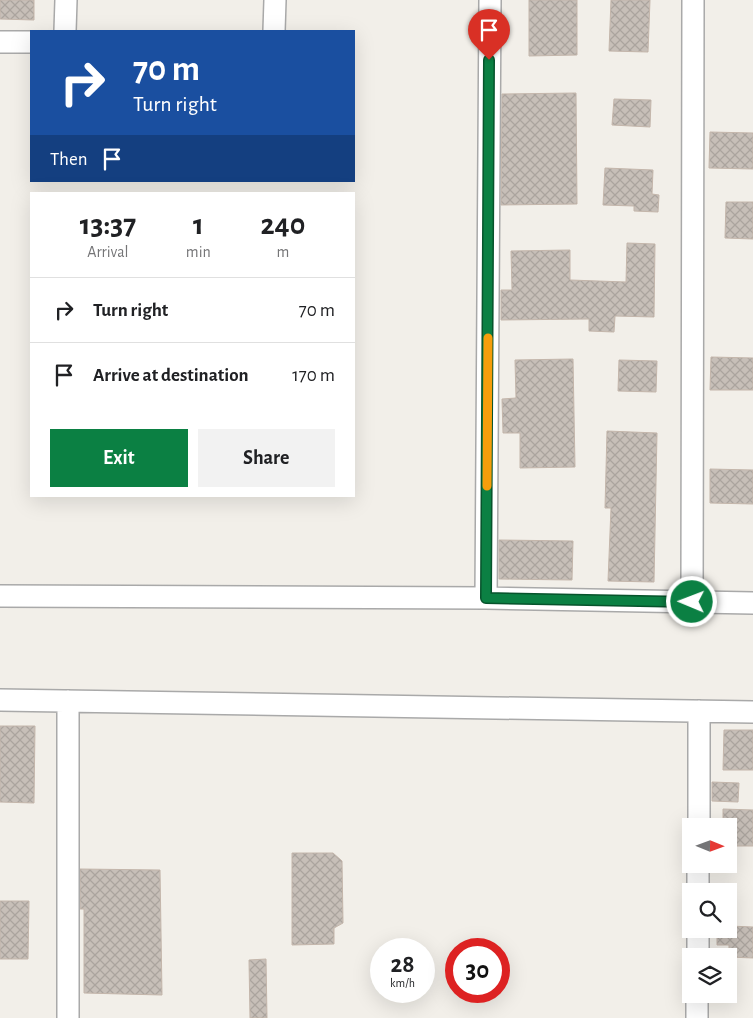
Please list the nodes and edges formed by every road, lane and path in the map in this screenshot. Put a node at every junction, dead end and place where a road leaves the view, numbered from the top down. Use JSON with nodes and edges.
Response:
{"nodes":[{"id":1,"x":66,"y":0,"type":"edge"},
{"id":2,"x":275,"y":0,"type":"edge"},
{"id":3,"x":490,"y":0,"type":"edge"},
{"id":4,"x":693,"y":0,"type":"edge"},
{"id":5,"x":65,"y":30,"type":"edge"},
{"id":6,"x":274,"y":30,"type":"edge"},
{"id":7,"x":0,"y":42,"type":"edge"},
{"id":8,"x":30,"y":42,"type":"edge"},
{"id":9,"x":0,"y":596,"type":"edge"},
{"id":10,"x":486,"y":598,"type":"junction"},
{"id":11,"x":692,"y":602,"type":"junction"},
{"id":12,"x":753,"y":603,"type":"edge"},
{"id":13,"x":0,"y":700,"type":"edge"},
{"id":14,"x":68,"y":701,"type":"junction"},
{"id":15,"x":699,"y":711,"type":"junction"},
{"id":16,"x":753,"y":712,"type":"edge"},
{"id":17,"x":699,"y":818,"type":"edge"},
{"id":18,"x":697,"y":1003,"type":"edge"},
{"id":19,"x":68,"y":1018,"type":"edge"},
{"id":20,"x":697,"y":1018,"type":"edge"}],
"edges":[{"from":1,"to":5,"type":"street"},
{"from":2,"to":6,"type":"street"},
{"from":3,"to":10,"type":"street"},
{"from":4,"to":11,"type":"street"},
{"from":7,"to":8,"type":"street"},
{"from":9,"to":10,"type":"street"},
{"from":10,"to":11,"type":"street"},
{"from":11,"to":12,"type":"street"},
{"from":13,"to":14,"type":"street"},
{"from":14,"to":15,"type":"street"},
{"from":14,"to":19,"type":"street"},
{"from":15,"to":16,"type":"street"},
{"from":15,"to":17,"type":"street"},
{"from":18,"to":20,"type":"street"}]}
